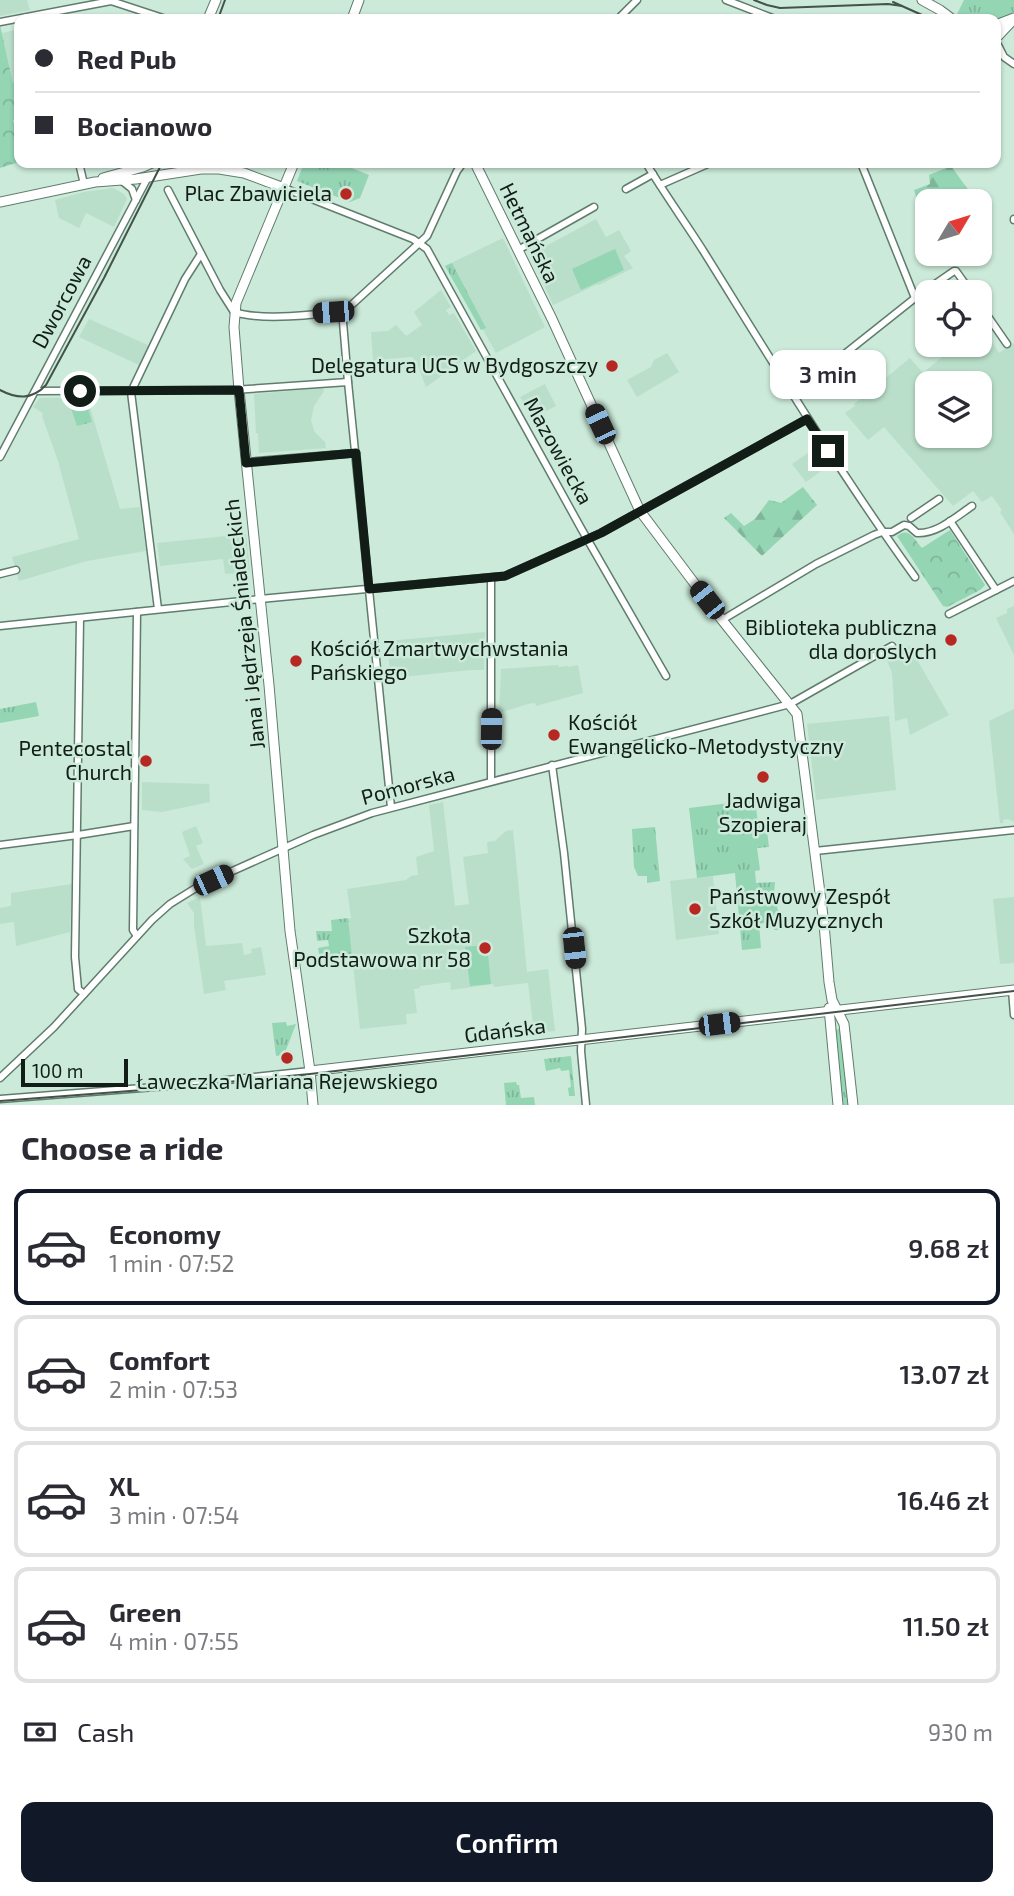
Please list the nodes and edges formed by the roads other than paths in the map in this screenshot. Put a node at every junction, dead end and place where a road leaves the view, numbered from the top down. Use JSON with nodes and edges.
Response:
{"nodes":[{"id":1,"x":637,"y":0,"type":"edge"},
{"id":2,"x":726,"y":0,"type":"edge"},
{"id":3,"x":922,"y":0,"type":"edge"},
{"id":4,"x":57,"y":14,"type":"edge"},
{"id":5,"x":151,"y":14,"type":"edge"},
{"id":6,"x":623,"y":14,"type":"edge"},
{"id":7,"x":762,"y":14,"type":"edge"},
{"id":8,"x":944,"y":14,"type":"edge"},
{"id":9,"x":1014,"y":18,"type":"edge"},
{"id":10,"x":1001,"y":36,"type":"edge"},
{"id":11,"x":80,"y":168,"type":"edge"},
{"id":12,"x":139,"y":168,"type":"edge"},
{"id":13,"x":151,"y":168,"type":"edge"},
{"id":14,"x":292,"y":168,"type":"edge"},
{"id":15,"x":460,"y":168,"type":"edge"},
{"id":16,"x":477,"y":168,"type":"edge"},
{"id":17,"x":649,"y":168,"type":"edge"},
{"id":18,"x":698,"y":168,"type":"edge"},
{"id":19,"x":863,"y":168,"type":"edge"},
{"id":20,"x":653,"y":174,"type":"junction"},
{"id":21,"x":148,"y":177,"type":"junction"},
{"id":22,"x":121,"y":181,"type":"junction"},
{"id":23,"x":95,"y":182,"type":"junction"},
{"id":24,"x":84,"y":184,"type":"junction"},
{"id":25,"x":660,"y":184,"type":"junction"},
{"id":26,"x":284,"y":188,"type":"junction"},
{"id":27,"x":626,"y":189,"type":"dead end"},
{"id":28,"x":167,"y":190,"type":"dead end"},
{"id":29,"x":136,"y":200,"type":"junction"},
{"id":30,"x":0,"y":202,"type":"edge"},
{"id":31,"x":594,"y":207,"type":"dead end"},
{"id":32,"x":421,"y":243,"type":"junction"},
{"id":33,"x":518,"y":250,"type":"junction"},
{"id":34,"x":201,"y":254,"type":"junction"},
{"id":35,"x":941,"y":280,"type":"edge"},
{"id":36,"x":962,"y":280,"type":"edge"},
{"id":37,"x":915,"y":298,"type":"joint"},
{"id":38,"x":346,"y":310,"type":"junction"},
{"id":39,"x":234,"y":312,"type":"junction"},
{"id":40,"x":992,"y":323,"type":"edge"},
{"id":41,"x":1007,"y":344,"type":"dead end"},
{"id":42,"x":348,"y":382,"type":"junction"},
{"id":43,"x":239,"y":390,"type":"junction"},
{"id":44,"x":36,"y":391,"type":"junction"},
{"id":45,"x":131,"y":392,"type":"junction"},
{"id":46,"x":793,"y":395,"type":"junction"},
{"id":47,"x":807,"y":419,"type":"junction"},
{"id":48,"x":356,"y":453,"type":"junction"},
{"id":49,"x":0,"y":457,"type":"edge"},
{"id":50,"x":246,"y":463,"type":"junction"},
{"id":51,"x":939,"y":499,"type":"dead end"},
{"id":52,"x":972,"y":506,"type":"dead end"},
{"id":53,"x":640,"y":511,"type":"junction"},
{"id":54,"x":911,"y":519,"type":"dead end"},
{"id":55,"x":950,"y":522,"type":"junction"},
{"id":56,"x":882,"y":532,"type":"junction"},
{"id":57,"x":588,"y":539,"type":"junction"},
{"id":58,"x":16,"y":570,"type":"dead end"},
{"id":59,"x":0,"y":574,"type":"edge"},
{"id":60,"x":915,"y":577,"type":"dead end"},
{"id":61,"x":491,"y":578,"type":"junction"},
{"id":62,"x":1014,"y":581,"type":"edge"},
{"id":63,"x":369,"y":589,"type":"junction"},
{"id":64,"x":996,"y":590,"type":"junction"},
{"id":65,"x":260,"y":598,"type":"junction"},
{"id":66,"x":158,"y":609,"type":"junction"},
{"id":67,"x":137,"y":612,"type":"junction"},
{"id":68,"x":949,"y":614,"type":"dead end"},
{"id":69,"x":80,"y":619,"type":"junction"},
{"id":70,"x":722,"y":620,"type":"junction"},
{"id":71,"x":0,"y":626,"type":"edge"},
{"id":72,"x":892,"y":646,"type":"dead end"},
{"id":73,"x":666,"y":676,"type":"dead end"},
{"id":74,"x":790,"y":704,"type":"junction"},
{"id":75,"x":552,"y":765,"type":"junction"},
{"id":76,"x":491,"y":781,"type":"junction"},
{"id":77,"x":391,"y":807,"type":"junction"},
{"id":78,"x":134,"y":826,"type":"junction"},
{"id":79,"x":1014,"y":830,"type":"edge"},
{"id":80,"x":78,"y":835,"type":"junction"},
{"id":81,"x":0,"y":845,"type":"edge"},
{"id":82,"x":283,"y":849,"type":"junction"},
{"id":83,"x":815,"y":851,"type":"junction"},
{"id":84,"x":137,"y":936,"type":"junction"},
{"id":85,"x":1013,"y":990,"type":"edge"},
{"id":86,"x":84,"y":994,"type":"junction"},
{"id":87,"x":833,"y":1011,"type":"junction"},
{"id":88,"x":1014,"y":1015,"type":"edge"},
{"id":89,"x":582,"y":1040,"type":"junction"},
{"id":90,"x":310,"y":1071,"type":"junction"},
{"id":91,"x":0,"y":1078,"type":"edge"},
{"id":92,"x":0,"y":1099,"type":"edge"},
{"id":93,"x":313,"y":1105,"type":"edge"},
{"id":94,"x":586,"y":1105,"type":"edge"},
{"id":95,"x":838,"y":1105,"type":"edge"},
{"id":96,"x":853,"y":1105,"type":"edge"}],
"edges":[{"from":1,"to":6,"type":"street"},
{"from":2,"to":7,"type":"street"},
{"from":3,"to":8,"type":"street"},
{"from":4,"to":5,"type":"street"},
{"from":9,"to":10,"type":"street"},
{"from":11,"to":24,"type":"street"},
{"from":12,"to":23,"type":"street"},
{"from":13,"to":21,"type":"street","name":"Dworcowa"},
{"from":14,"to":26,"type":"street"},
{"from":15,"to":32,"type":"street"},
{"from":16,"to":33,"type":"street","name":"Hetmańska"},
{"from":17,"to":20,"type":"street"},
{"from":18,"to":25,"type":"street"},
{"from":19,"to":37,"type":"street"},
{"from":20,"to":25,"type":"street"},
{"from":20,"to":27,"type":"street"},
{"from":21,"to":22,"type":"street"},
{"from":21,"to":26,"type":"street"},
{"from":21,"to":29,"type":"street","name":"Dworcowa"},
{"from":22,"to":23,"type":"street"},
{"from":22,"to":29,"type":"street"},
{"from":23,"to":24,"type":"street"},
{"from":24,"to":30,"type":"street"},
{"from":25,"to":46,"type":"street"},
{"from":26,"to":32,"type":"street"},
{"from":26,"to":39,"type":"street"},
{"from":28,"to":34,"type":"street","name":"Jana i Jędrzeja Śniadeckich"},
{"from":29,"to":44,"type":"street","name":"Dworcowa"},
{"from":31,"to":33,"type":"street"},
{"from":32,"to":38,"type":"street"},
{"from":32,"to":57,"type":"street","name":"Mazowiecka"},
{"from":33,"to":53,"type":"street","name":"Hetmańska"},
{"from":34,"to":39,"type":"street","name":"Jana i Jędrzeja Śniadeckich"},
{"from":34,"to":45,"type":"street"},
{"from":35,"to":36,"type":"street"},
{"from":37,"to":46,"type":"street"},
{"from":38,"to":39,"type":"street"},
{"from":38,"to":42,"type":"street"},
{"from":39,"to":43,"type":"street","name":"Jana i Jędrzeja Śniadeckich"},
{"from":40,"to":41,"type":"street"},
{"from":42,"to":43,"type":"street"},
{"from":42,"to":48,"type":"street"},
{"from":43,"to":45,"type":"street"},
{"from":43,"to":50,"type":"street","name":"Jana i Jędrzeja Śniadeckich"},
{"from":44,"to":45,"type":"street"},
{"from":44,"to":49,"type":"street","name":"Dworcowa"},
{"from":45,"to":66,"type":"street"},
{"from":46,"to":47,"type":"street"},
{"from":47,"to":53,"type":"street"},
{"from":47,"to":56,"type":"street"},
{"from":48,"to":50,"type":"street"},
{"from":48,"to":63,"type":"street"},
{"from":50,"to":65,"type":"street","name":"Jana i Jędrzeja Śniadeckich"},
{"from":51,"to":54,"type":"street"},
{"from":52,"to":55,"type":"street"},
{"from":53,"to":57,"type":"street"},
{"from":53,"to":70,"type":"street","name":"Hetmańska"},
{"from":55,"to":56,"type":"street"},
{"from":55,"to":64,"type":"street"},
{"from":56,"to":60,"type":"street"},
{"from":56,"to":70,"type":"street"},
{"from":57,"to":61,"type":"street"},
{"from":57,"to":73,"type":"street","name":"Mazowiecka"},
{"from":58,"to":59,"type":"street"},
{"from":61,"to":63,"type":"street"},
{"from":61,"to":76,"type":"street"},
{"from":62,"to":64,"type":"street"},
{"from":63,"to":65,"type":"street"},
{"from":63,"to":77,"type":"street"},
{"from":64,"to":68,"type":"street"},
{"from":65,"to":66,"type":"street"},
{"from":65,"to":82,"type":"street","name":"Jana i Jędrzeja Śniadeckich"},
{"from":66,"to":67,"type":"street"},
{"from":67,"to":69,"type":"street"},
{"from":67,"to":78,"type":"street"},
{"from":69,"to":71,"type":"street"},
{"from":69,"to":80,"type":"street"},
{"from":70,"to":74,"type":"street","name":"Hetmańska"},
{"from":72,"to":74,"type":"street","name":"Pomorska"},
{"from":74,"to":75,"type":"street","name":"Pomorska"},
{"from":74,"to":83,"type":"street","name":"Hetmańska"},
{"from":75,"to":76,"type":"street","name":"Pomorska"},
{"from":75,"to":89,"type":"street"},
{"from":76,"to":77,"type":"street","name":"Pomorska"},
{"from":77,"to":82,"type":"street","name":"Pomorska"},
{"from":78,"to":80,"type":"street"},
{"from":78,"to":84,"type":"street"},
{"from":79,"to":83,"type":"street"},
{"from":80,"to":81,"type":"street"},
{"from":80,"to":86,"type":"street"},
{"from":82,"to":84,"type":"street","name":"Pomorska"},
{"from":82,"to":90,"type":"street","name":"Jana i Jędrzeja Śniadeckich"},
{"from":83,"to":87,"type":"street","name":"Hetmańska"},
{"from":84,"to":86,"type":"street","name":"Pomorska"},
{"from":85,"to":87,"type":"street","name":"Gdańska"},
{"from":85,"to":88,"type":"street"},
{"from":86,"to":91,"type":"street","name":"Pomorska"},
{"from":87,"to":89,"type":"street","name":"Gdańska"},
{"from":87,"to":95,"type":"street"},
{"from":87,"to":96,"type":"street"},
{"from":89,"to":90,"type":"street","name":"Gdańska"},
{"from":89,"to":94,"type":"street"},
{"from":90,"to":92,"type":"street","name":"Gdańska"},
{"from":90,"to":93,"type":"street","name":"Jana i Jędrzeja Śniadeckich"}]}
